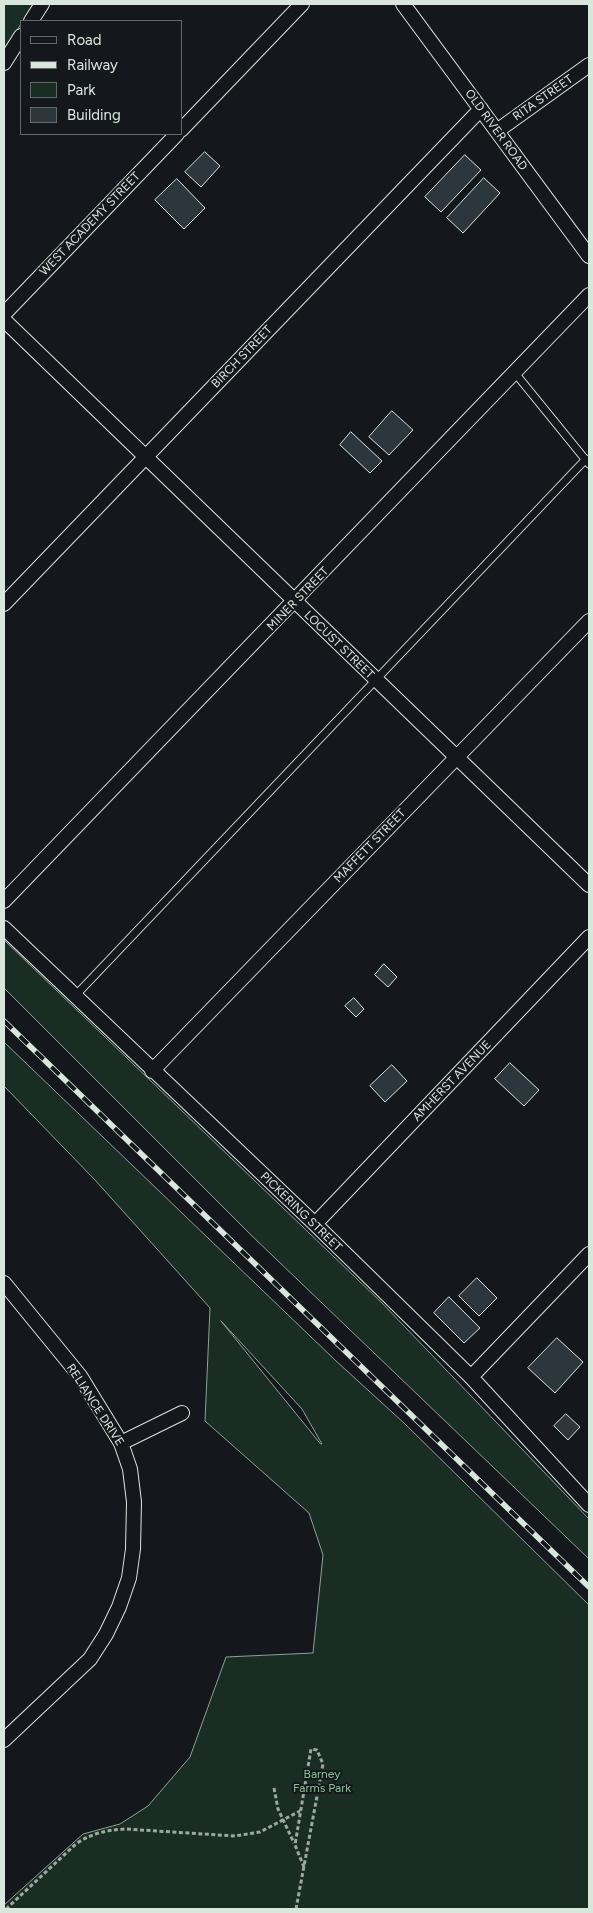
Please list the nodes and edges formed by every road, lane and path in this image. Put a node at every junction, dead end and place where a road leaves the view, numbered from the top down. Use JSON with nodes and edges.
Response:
{"nodes":[{"id":1,"x":42,"y":4,"type":"edge"},
{"id":2,"x":302,"y":4,"type":"edge"},
{"id":3,"x":403,"y":4,"type":"edge"},
{"id":4,"x":32,"y":20,"type":"edge"},
{"id":5,"x":20,"y":38,"type":"edge"},
{"id":6,"x":4,"y":63,"type":"edge"},
{"id":7,"x":589,"y":66,"type":"edge"},
{"id":8,"x":481,"y":109,"type":"junction"},
{"id":9,"x":182,"y":129,"type":"edge"},
{"id":10,"x":497,"y":131,"type":"junction"},
{"id":11,"x":176,"y":135,"type":"edge"},
{"id":12,"x":589,"y":256,"type":"edge"},
{"id":13,"x":589,"y":295,"type":"edge"},
{"id":14,"x":4,"y":314,"type":"edge"},
{"id":15,"x":4,"y":320,"type":"edge"},
{"id":16,"x":515,"y":372,"type":"junction"},
{"id":17,"x":145,"y":457,"type":"junction"},
{"id":18,"x":587,"y":462,"type":"edge"},
{"id":19,"x":295,"y":602,"type":"junction"},
{"id":20,"x":4,"y":604,"type":"edge"},
{"id":21,"x":589,"y":621,"type":"edge"},
{"id":22,"x":376,"y":679,"type":"junction"},
{"id":23,"x":457,"y":756,"type":"junction"},
{"id":24,"x":589,"y":885,"type":"edge"},
{"id":25,"x":4,"y":901,"type":"edge"},
{"id":26,"x":4,"y":928,"type":"edge"},
{"id":27,"x":589,"y":937,"type":"edge"},
{"id":28,"x":74,"y":996,"type":"junction"},
{"id":29,"x":152,"y":1071,"type":"junction"},
{"id":30,"x":315,"y":1224,"type":"junction"},
{"id":31,"x":589,"y":1254,"type":"edge"},
{"id":32,"x":4,"y":1283,"type":"edge"},
{"id":33,"x":471,"y":1377,"type":"junction"},
{"id":34,"x":182,"y":1414,"type":"dead end"},
{"id":35,"x":121,"y":1443,"type":"junction"},
{"id":36,"x":589,"y":1505,"type":"edge"},
{"id":37,"x":4,"y":1740,"type":"edge"},
{"id":38,"x":274,"y":1788,"type":"dead end"},
{"id":39,"x":300,"y":1811,"type":"junction"},
{"id":40,"x":284,"y":1819,"type":"junction"},
{"id":41,"x":294,"y":1845,"type":"junction"},
{"id":42,"x":304,"y":1867,"type":"junction"},
{"id":43,"x":6,"y":1909,"type":"edge"},
{"id":44,"x":296,"y":1909,"type":"edge"}],
"edges":[{"from":1,"to":4,"type":"street"},
{"from":2,"to":9,"type":"street"},
{"from":3,"to":8,"type":"street","name":"OLD RIVER ROAD"},
{"from":5,"to":6,"type":"street"},
{"from":7,"to":10,"type":"street","name":"RITA STREET"},
{"from":8,"to":10,"type":"street","name":"OLD RIVER ROAD"},
{"from":8,"to":17,"type":"street","name":"BIRCH STREET"},
{"from":10,"to":12,"type":"street","name":"OLD RIVER ROAD"},
{"from":11,"to":14,"type":"street","name":"WEST ACADEMY STREET"},
{"from":13,"to":16,"type":"street","name":"MINER STREET"},
{"from":15,"to":17,"type":"street","name":"LOCUST STREET"},
{"from":16,"to":18,"type":"lane"},
{"from":16,"to":19,"type":"street","name":"MINER STREET"},
{"from":17,"to":19,"type":"street","name":"LOCUST STREET"},
{"from":17,"to":20,"type":"street","name":"BIRCH STREET"},
{"from":18,"to":22,"type":"lane"},
{"from":19,"to":22,"type":"street","name":"LOCUST STREET"},
{"from":19,"to":25,"type":"street","name":"MINER STREET"},
{"from":21,"to":23,"type":"street","name":"MAFFETT STREET"},
{"from":22,"to":23,"type":"street","name":"LOCUST STREET"},
{"from":22,"to":28,"type":"lane"},
{"from":23,"to":24,"type":"street","name":"LOCUST STREET"},
{"from":23,"to":29,"type":"street","name":"MAFFETT STREET"},
{"from":26,"to":28,"type":"street","name":"PICKERING STREET"},
{"from":27,"to":30,"type":"street","name":"AMHERST AVENUE"},
{"from":28,"to":29,"type":"street","name":"PICKERING STREET"},
{"from":29,"to":30,"type":"street","name":"PICKERING STREET"},
{"from":30,"to":33,"type":"street","name":"PICKERING STREET"},
{"from":31,"to":33,"type":"street"},
{"from":32,"to":35,"type":"street","name":"RELIANCE DRIVE"},
{"from":33,"to":36,"type":"street","name":"PICKERING STREET"},
{"from":34,"to":35,"type":"street"},
{"from":35,"to":37,"type":"street","name":"RELIANCE DRIVE"},
{"from":38,"to":40,"type":"path"},
{"from":39,"to":40,"type":"path"},
{"from":39,"to":41,"type":"path"},
{"from":39,"to":42,"type":"path"},
{"from":40,"to":41,"type":"path"},
{"from":40,"to":43,"type":"path"},
{"from":41,"to":42,"type":"path"},
{"from":42,"to":44,"type":"path"}]}
